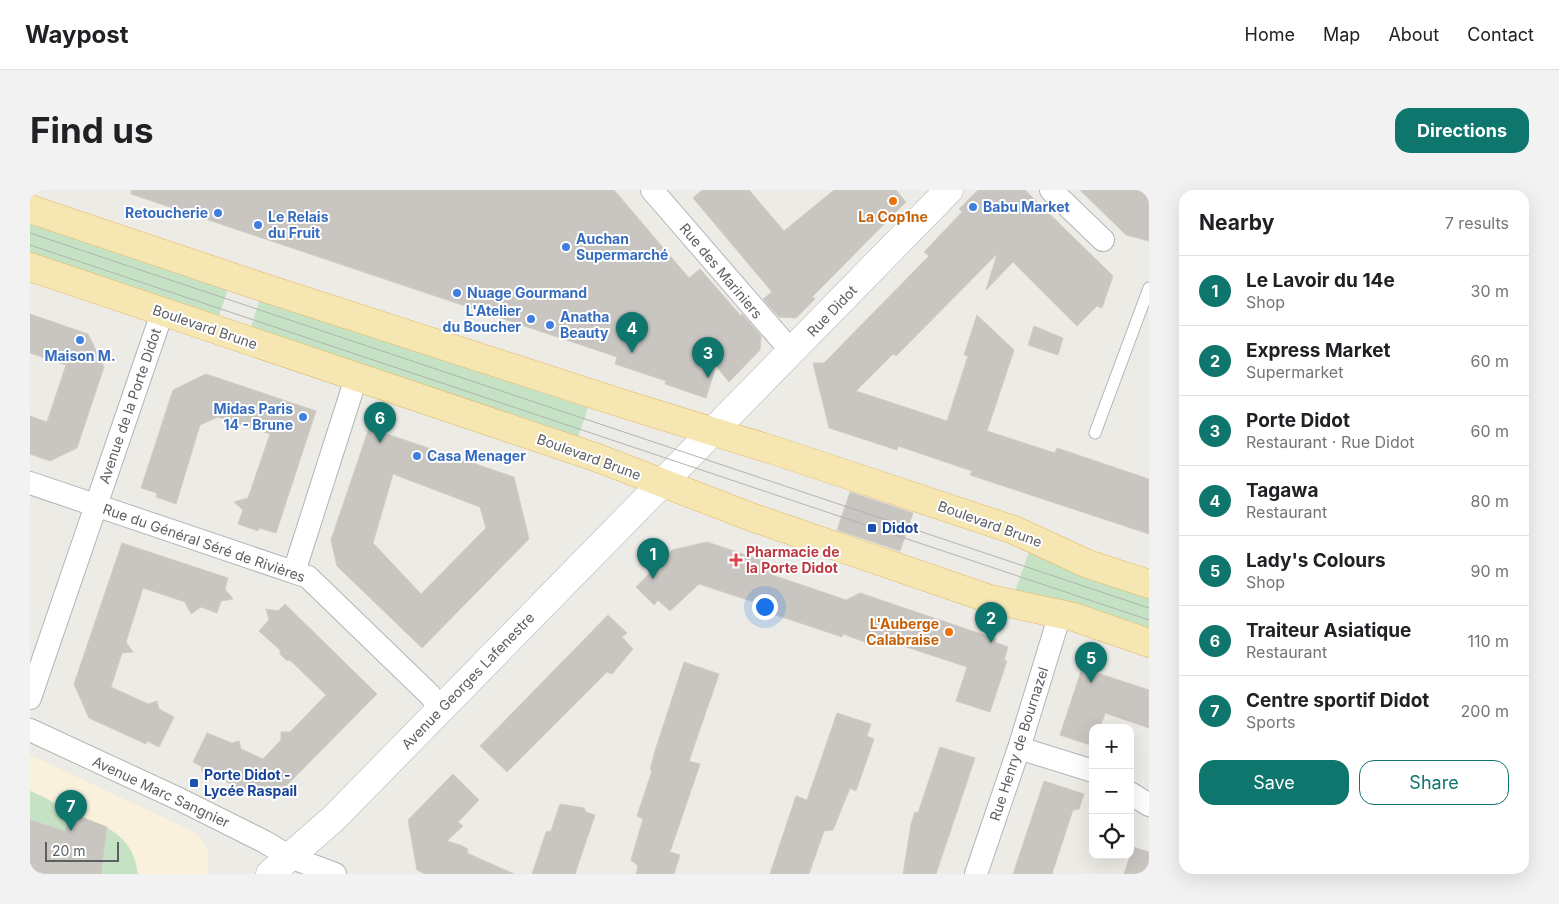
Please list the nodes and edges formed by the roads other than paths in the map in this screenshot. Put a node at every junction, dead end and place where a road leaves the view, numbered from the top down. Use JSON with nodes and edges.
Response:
{"nodes":[{"id":1,"x":652,"y":190,"type":"edge"},
{"id":2,"x":949,"y":190,"type":"edge"},
{"id":3,"x":1051,"y":190,"type":"edge"},
{"id":4,"x":30,"y":209,"type":"edge"},
{"id":5,"x":1103,"y":240,"type":"dead end"},
{"id":6,"x":30,"y":267,"type":"edge"},
{"id":7,"x":1149,"y":288,"type":"edge"},
{"id":8,"x":162,"y":313,"type":"junction"},
{"id":9,"x":792,"y":352,"type":"junction"},
{"id":10,"x":356,"y":378,"type":"junction"},
{"id":11,"x":714,"y":431,"type":"junction"},
{"id":12,"x":1095,"y":433,"type":"dead end"},
{"id":13,"x":30,"y":483,"type":"edge"},
{"id":14,"x":663,"y":484,"type":"junction"},
{"id":15,"x":95,"y":506,"type":"junction"},
{"id":16,"x":294,"y":572,"type":"junction"},
{"id":17,"x":1149,"y":584,"type":"edge"},
{"id":18,"x":1060,"y":614,"type":"junction"},
{"id":19,"x":1149,"y":643,"type":"edge"},
{"id":20,"x":30,"y":698,"type":"edge"},
{"id":21,"x":440,"y":708,"type":"junction"},
{"id":22,"x":30,"y":730,"type":"edge"},
{"id":23,"x":1019,"y":748,"type":"junction"},
{"id":24,"x":1089,"y":770,"type":"edge"},
{"id":25,"x":1134,"y":796,"type":"edge"},
{"id":26,"x":1149,"y":805,"type":"edge"},
{"id":27,"x":280,"y":866,"type":"edge"},
{"id":28,"x":335,"y":874,"type":"edge"},
{"id":29,"x":976,"y":874,"type":"edge"}],
"edges":[{"from":1,"to":9,"type":"street","name":"Rue des Mariniers"},
{"from":2,"to":9,"type":"street","name":"Rue Didot"},
{"from":3,"to":5,"type":"street"},
{"from":4,"to":11,"type":"main road","name":"Boulevard Brune"},
{"from":6,"to":8,"type":"main road","name":"Boulevard Brune"},
{"from":7,"to":12,"type":"lane"},
{"from":8,"to":10,"type":"main road","name":"Boulevard Brune"},
{"from":8,"to":15,"type":"street","name":"Avenue de la Porte Didot"},
{"from":9,"to":11,"type":"street","name":"Rue Didot"},
{"from":10,"to":14,"type":"main road","name":"Boulevard Brune"},
{"from":10,"to":16,"type":"street"},
{"from":11,"to":14,"type":"street","name":"Avenue Georges Lafenestre"},
{"from":11,"to":17,"type":"main road","name":"Boulevard Brune"},
{"from":13,"to":15,"type":"street","name":"Rue du Général Séré de Rivières"},
{"from":14,"to":18,"type":"main road","name":"Boulevard Brune"},
{"from":14,"to":21,"type":"street","name":"Avenue Georges Lafenestre"},
{"from":15,"to":16,"type":"street","name":"Rue du Général Séré de Rivières"},
{"from":15,"to":20,"type":"street","name":"Avenue de la Porte Didot"},
{"from":16,"to":21,"type":"street","name":"Rue du Général Séré de Rivières"},
{"from":18,"to":19,"type":"main road","name":"Boulevard Brune"},
{"from":18,"to":23,"type":"street","name":"Rue Henry de Bournazel"},
{"from":21,"to":27,"type":"street","name":"Avenue Georges Lafenestre"},
{"from":22,"to":27,"type":"street","name":"Avenue Marc Sangnier"},
{"from":23,"to":24,"type":"street"},
{"from":23,"to":29,"type":"street","name":"Rue Henry de Bournazel"},
{"from":25,"to":26,"type":"street"},
{"from":27,"to":28,"type":"street","name":"Avenue Marc Sangnier"}]}
